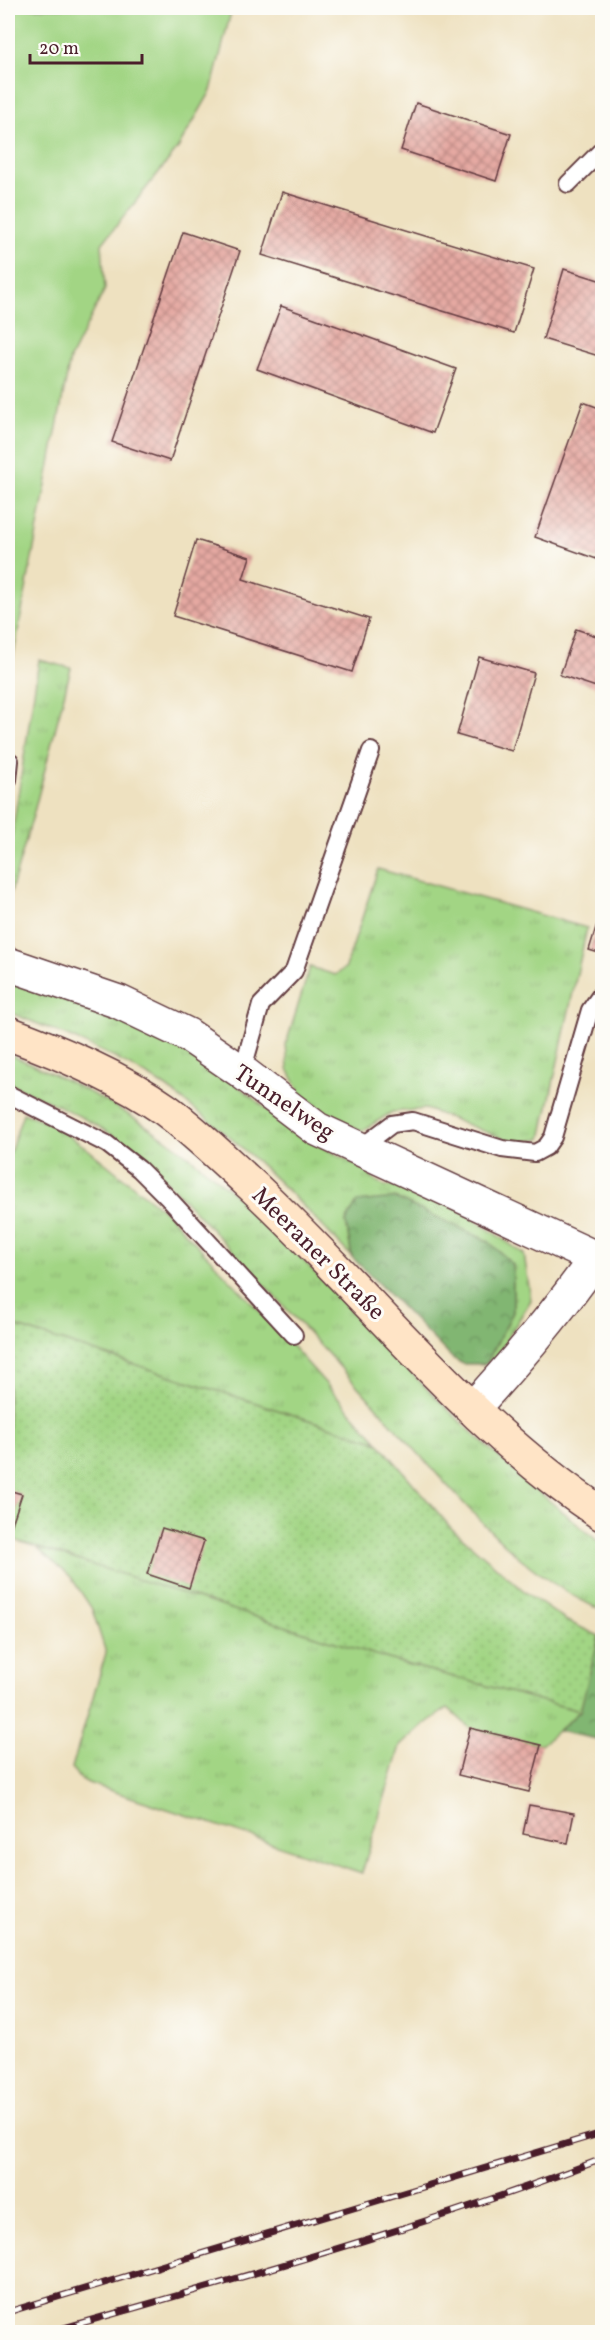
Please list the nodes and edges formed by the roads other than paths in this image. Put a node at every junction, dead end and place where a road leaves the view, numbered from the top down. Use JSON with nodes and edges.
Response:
{"nodes":[{"id":1,"x":603,"y":150,"type":"edge"},
{"id":2,"x":568,"y":184,"type":"dead end"},
{"id":3,"x":371,"y":752,"type":"dead end"},
{"id":4,"x":10,"y":760,"type":"dead end"},
{"id":5,"x":8,"y":780,"type":"edge"},
{"id":6,"x":8,"y":964,"type":"edge"},
{"id":7,"x":603,"y":993,"type":"edge"},
{"id":8,"x":8,"y":1033,"type":"edge"},
{"id":9,"x":243,"y":1072,"type":"junction"},
{"id":10,"x":8,"y":1094,"type":"edge"},
{"id":11,"x":359,"y":1149,"type":"junction"},
{"id":12,"x":600,"y":1260,"type":"edge"},
{"id":13,"x":294,"y":1335,"type":"dead end"},
{"id":14,"x":473,"y":1408,"type":"junction"},
{"id":15,"x":603,"y":1514,"type":"edge"}],
"edges":[{"from":1,"to":2,"type":"lane"},
{"from":3,"to":9,"type":"lane"},
{"from":4,"to":5,"type":"lane"},
{"from":6,"to":9,"type":"street","name":"Tunnelweg"},
{"from":7,"to":11,"type":"lane"},
{"from":8,"to":14,"type":"main road","name":"Meeraner Straße"},
{"from":9,"to":11,"type":"street","name":"Tunnelweg"},
{"from":10,"to":13,"type":"lane"},
{"from":11,"to":12,"type":"street","name":"Tunnelweg"},
{"from":12,"to":14,"type":"street","name":"Tunnelweg"},
{"from":14,"to":15,"type":"main road","name":"Meeraner Straße"}]}
